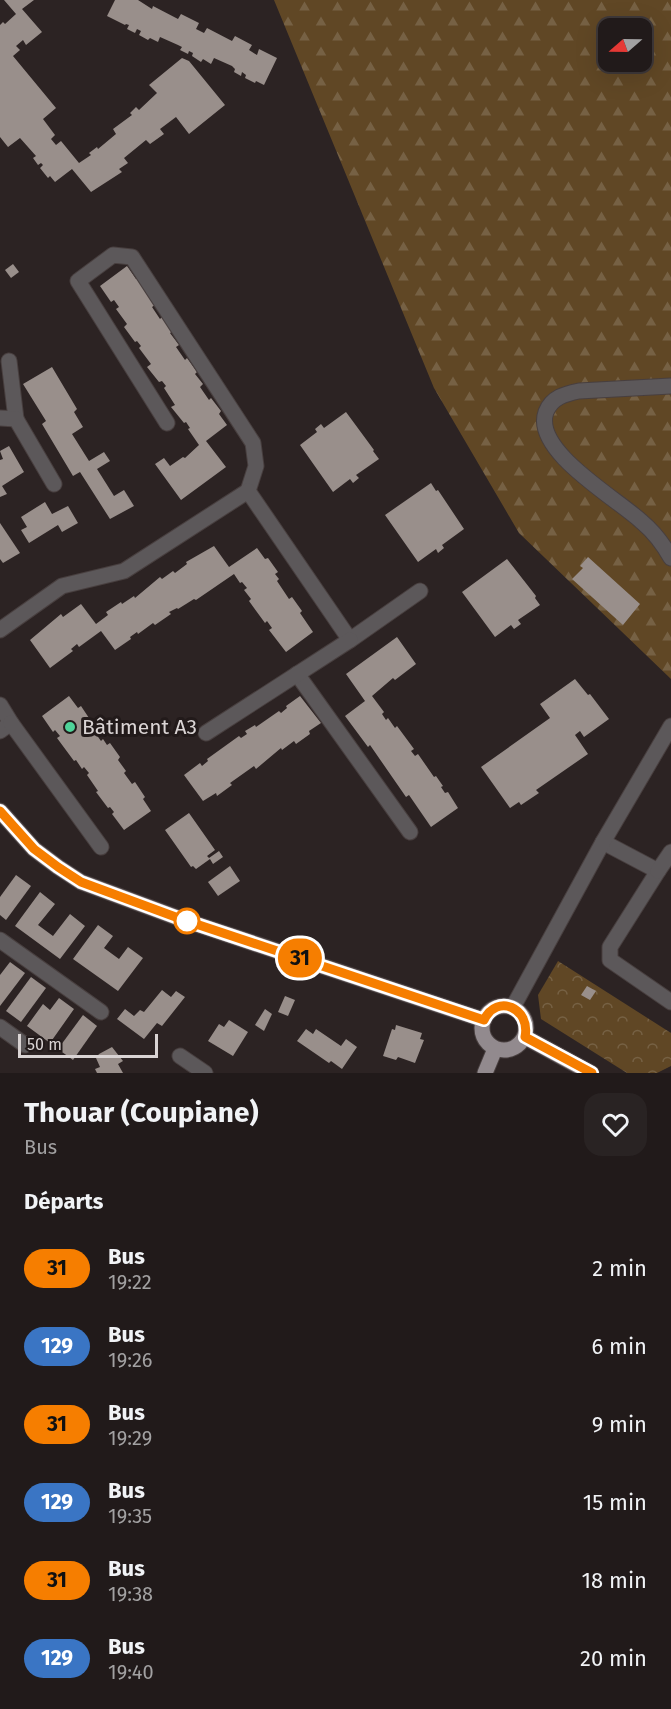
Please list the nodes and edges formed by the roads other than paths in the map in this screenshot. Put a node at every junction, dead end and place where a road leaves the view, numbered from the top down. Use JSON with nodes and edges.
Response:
{"nodes":[{"id":1,"x":9,"y":361,"type":"dead end"},
{"id":2,"x":671,"y":386,"type":"edge"},
{"id":3,"x":0,"y":418,"type":"edge"},
{"id":4,"x":16,"y":419,"type":"junction"},
{"id":5,"x":167,"y":423,"type":"dead end"},
{"id":6,"x":54,"y":483,"type":"dead end"},
{"id":7,"x":248,"y":491,"type":"junction"},
{"id":8,"x":671,"y":558,"type":"edge"},
{"id":9,"x":420,"y":591,"type":"dead end"},
{"id":10,"x":0,"y":630,"type":"edge"},
{"id":11,"x":350,"y":640,"type":"junction"},
{"id":12,"x":297,"y":674,"type":"junction"},
{"id":13,"x":0,"y":705,"type":"edge"},
{"id":14,"x":671,"y":726,"type":"edge"},
{"id":15,"x":6,"y":727,"type":"edge"},
{"id":16,"x":206,"y":733,"type":"dead end"},
{"id":17,"x":0,"y":811,"type":"edge"},
{"id":18,"x":410,"y":832,"type":"dead end"},
{"id":19,"x":603,"y":842,"type":"junction"},
{"id":20,"x":101,"y":848,"type":"dead end"},
{"id":21,"x":671,"y":852,"type":"edge"},
{"id":22,"x":658,"y":871,"type":"junction"},
{"id":23,"x":0,"y":940,"type":"edge"},
{"id":24,"x":671,"y":1002,"type":"edge"},
{"id":25,"x":513,"y":1007,"type":"junction"},
{"id":26,"x":101,"y":1012,"type":"dead end"},
{"id":27,"x":484,"y":1020,"type":"junction"},
{"id":28,"x":0,"y":1027,"type":"edge"},
{"id":29,"x":525,"y":1037,"type":"junction"},
{"id":30,"x":25,"y":1045,"type":"dead end"},
{"id":31,"x":495,"y":1049,"type":"junction"},
{"id":32,"x":180,"y":1056,"type":"dead end"},
{"id":33,"x":205,"y":1073,"type":"edge"},
{"id":34,"x":485,"y":1073,"type":"edge"},
{"id":35,"x":591,"y":1073,"type":"edge"}],
"edges":[{"from":1,"to":4,"type":"street"},
{"from":2,"to":8,"type":"street"},
{"from":3,"to":4,"type":"street"},
{"from":4,"to":6,"type":"street"},
{"from":5,"to":7,"type":"street"},
{"from":7,"to":10,"type":"street"},
{"from":7,"to":11,"type":"street"},
{"from":9,"to":11,"type":"street"},
{"from":11,"to":12,"type":"street"},
{"from":12,"to":16,"type":"street"},
{"from":12,"to":18,"type":"street"},
{"from":13,"to":15,"type":"street"},
{"from":14,"to":19,"type":"street"},
{"from":15,"to":20,"type":"street"},
{"from":17,"to":27,"type":"main road"},
{"from":19,"to":22,"type":"street"},
{"from":19,"to":25,"type":"street"},
{"from":21,"to":22,"type":"street"},
{"from":22,"to":24,"type":"street"},
{"from":23,"to":26,"type":"street"},
{"from":25,"to":27,"type":"main road"},
{"from":25,"to":29,"type":"main road"},
{"from":27,"to":31,"type":"main road"},
{"from":28,"to":30,"type":"street"},
{"from":29,"to":31,"type":"main road"},
{"from":29,"to":35,"type":"main road"},
{"from":31,"to":34,"type":"main road"},
{"from":32,"to":33,"type":"street"}]}
